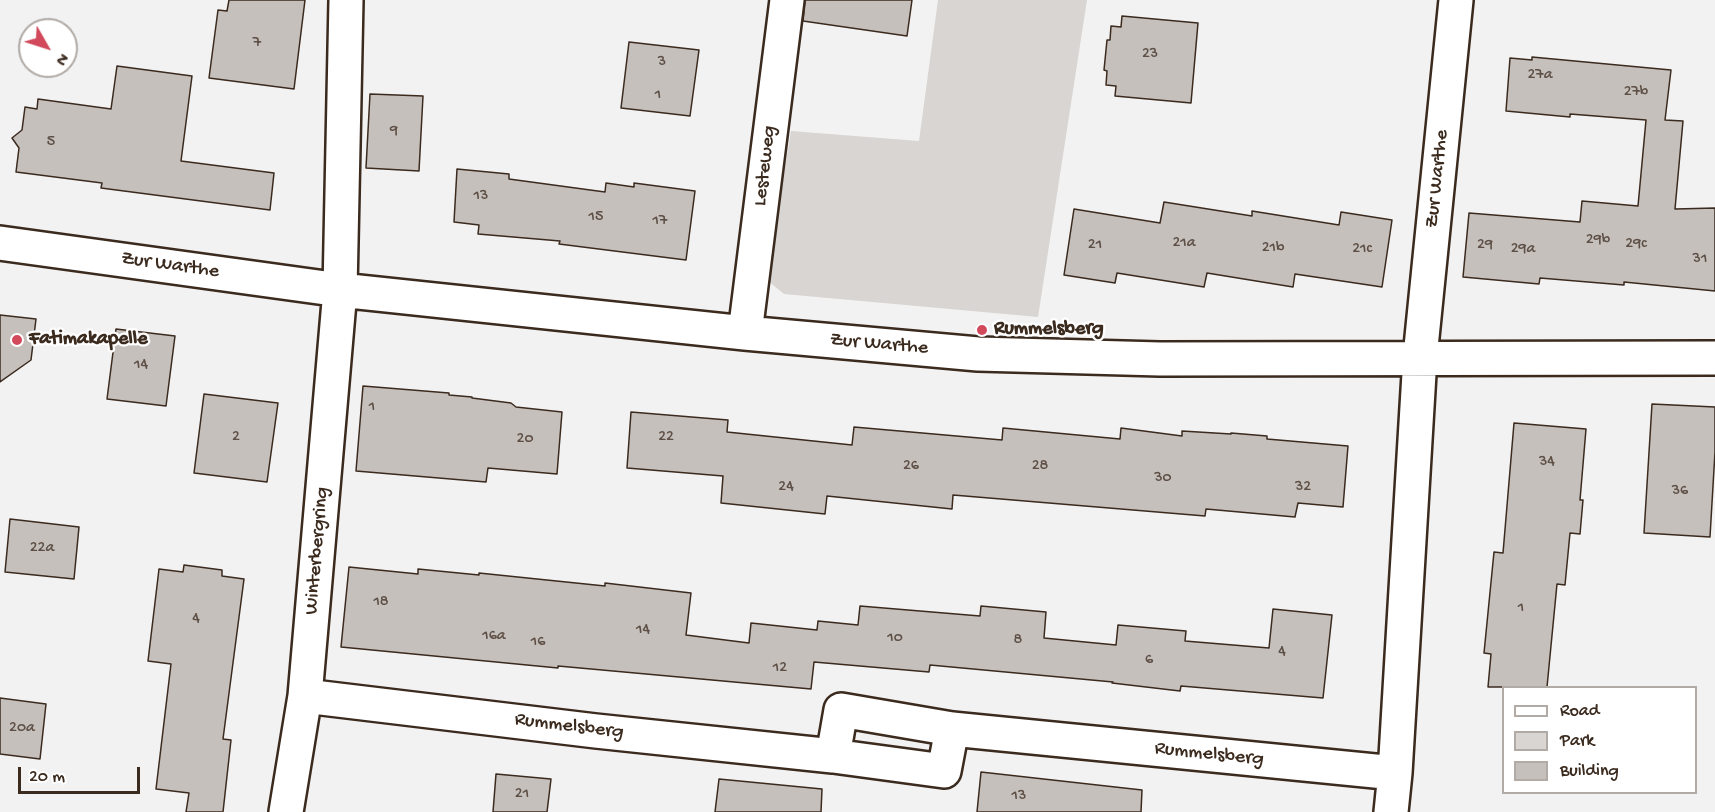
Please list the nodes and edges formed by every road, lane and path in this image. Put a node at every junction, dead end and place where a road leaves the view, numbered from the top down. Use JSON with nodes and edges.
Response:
{"nodes":[{"id":1,"x":346,"y":0,"type":"edge"},
{"id":2,"x":787,"y":0,"type":"edge"},
{"id":3,"x":1455,"y":0,"type":"edge"},
{"id":4,"x":0,"y":243,"type":"edge"},
{"id":5,"x":340,"y":290,"type":"junction"},
{"id":6,"x":745,"y":333,"type":"junction"},
{"id":7,"x":1420,"y":357,"type":"junction"},
{"id":8,"x":1715,"y":358,"type":"edge"},
{"id":9,"x":305,"y":696,"type":"junction"},
{"id":10,"x":952,"y":729,"type":"junction"},
{"id":11,"x":833,"y":756,"type":"junction"},
{"id":12,"x":1395,"y":773,"type":"junction"},
{"id":13,"x":286,"y":812,"type":"edge"},
{"id":14,"x":1390,"y":812,"type":"edge"}],
"edges":[{"from":1,"to":5,"type":"street"},
{"from":2,"to":6,"type":"street","name":"Lesteweg"},
{"from":3,"to":7,"type":"street","name":"Zur Warthe"},
{"from":4,"to":5,"type":"street","name":"Zur Warthe"},
{"from":5,"to":6,"type":"street","name":"Zur Warthe"},
{"from":5,"to":9,"type":"street","name":"Winterbergring"},
{"from":6,"to":7,"type":"street","name":"Zur Warthe"},
{"from":7,"to":8,"type":"street","name":"Zur Warthe"},
{"from":7,"to":12,"type":"street"},
{"from":9,"to":11,"type":"street","name":"Rummelsberg"},
{"from":9,"to":13,"type":"street","name":"Winterbergring"},
{"from":10,"to":11,"type":"street","name":"Rummelsberg"},
{"from":10,"to":11,"type":"street","name":"Rummelsberg"},
{"from":10,"to":12,"type":"street","name":"Rummelsberg"},
{"from":12,"to":14,"type":"street"}]}
